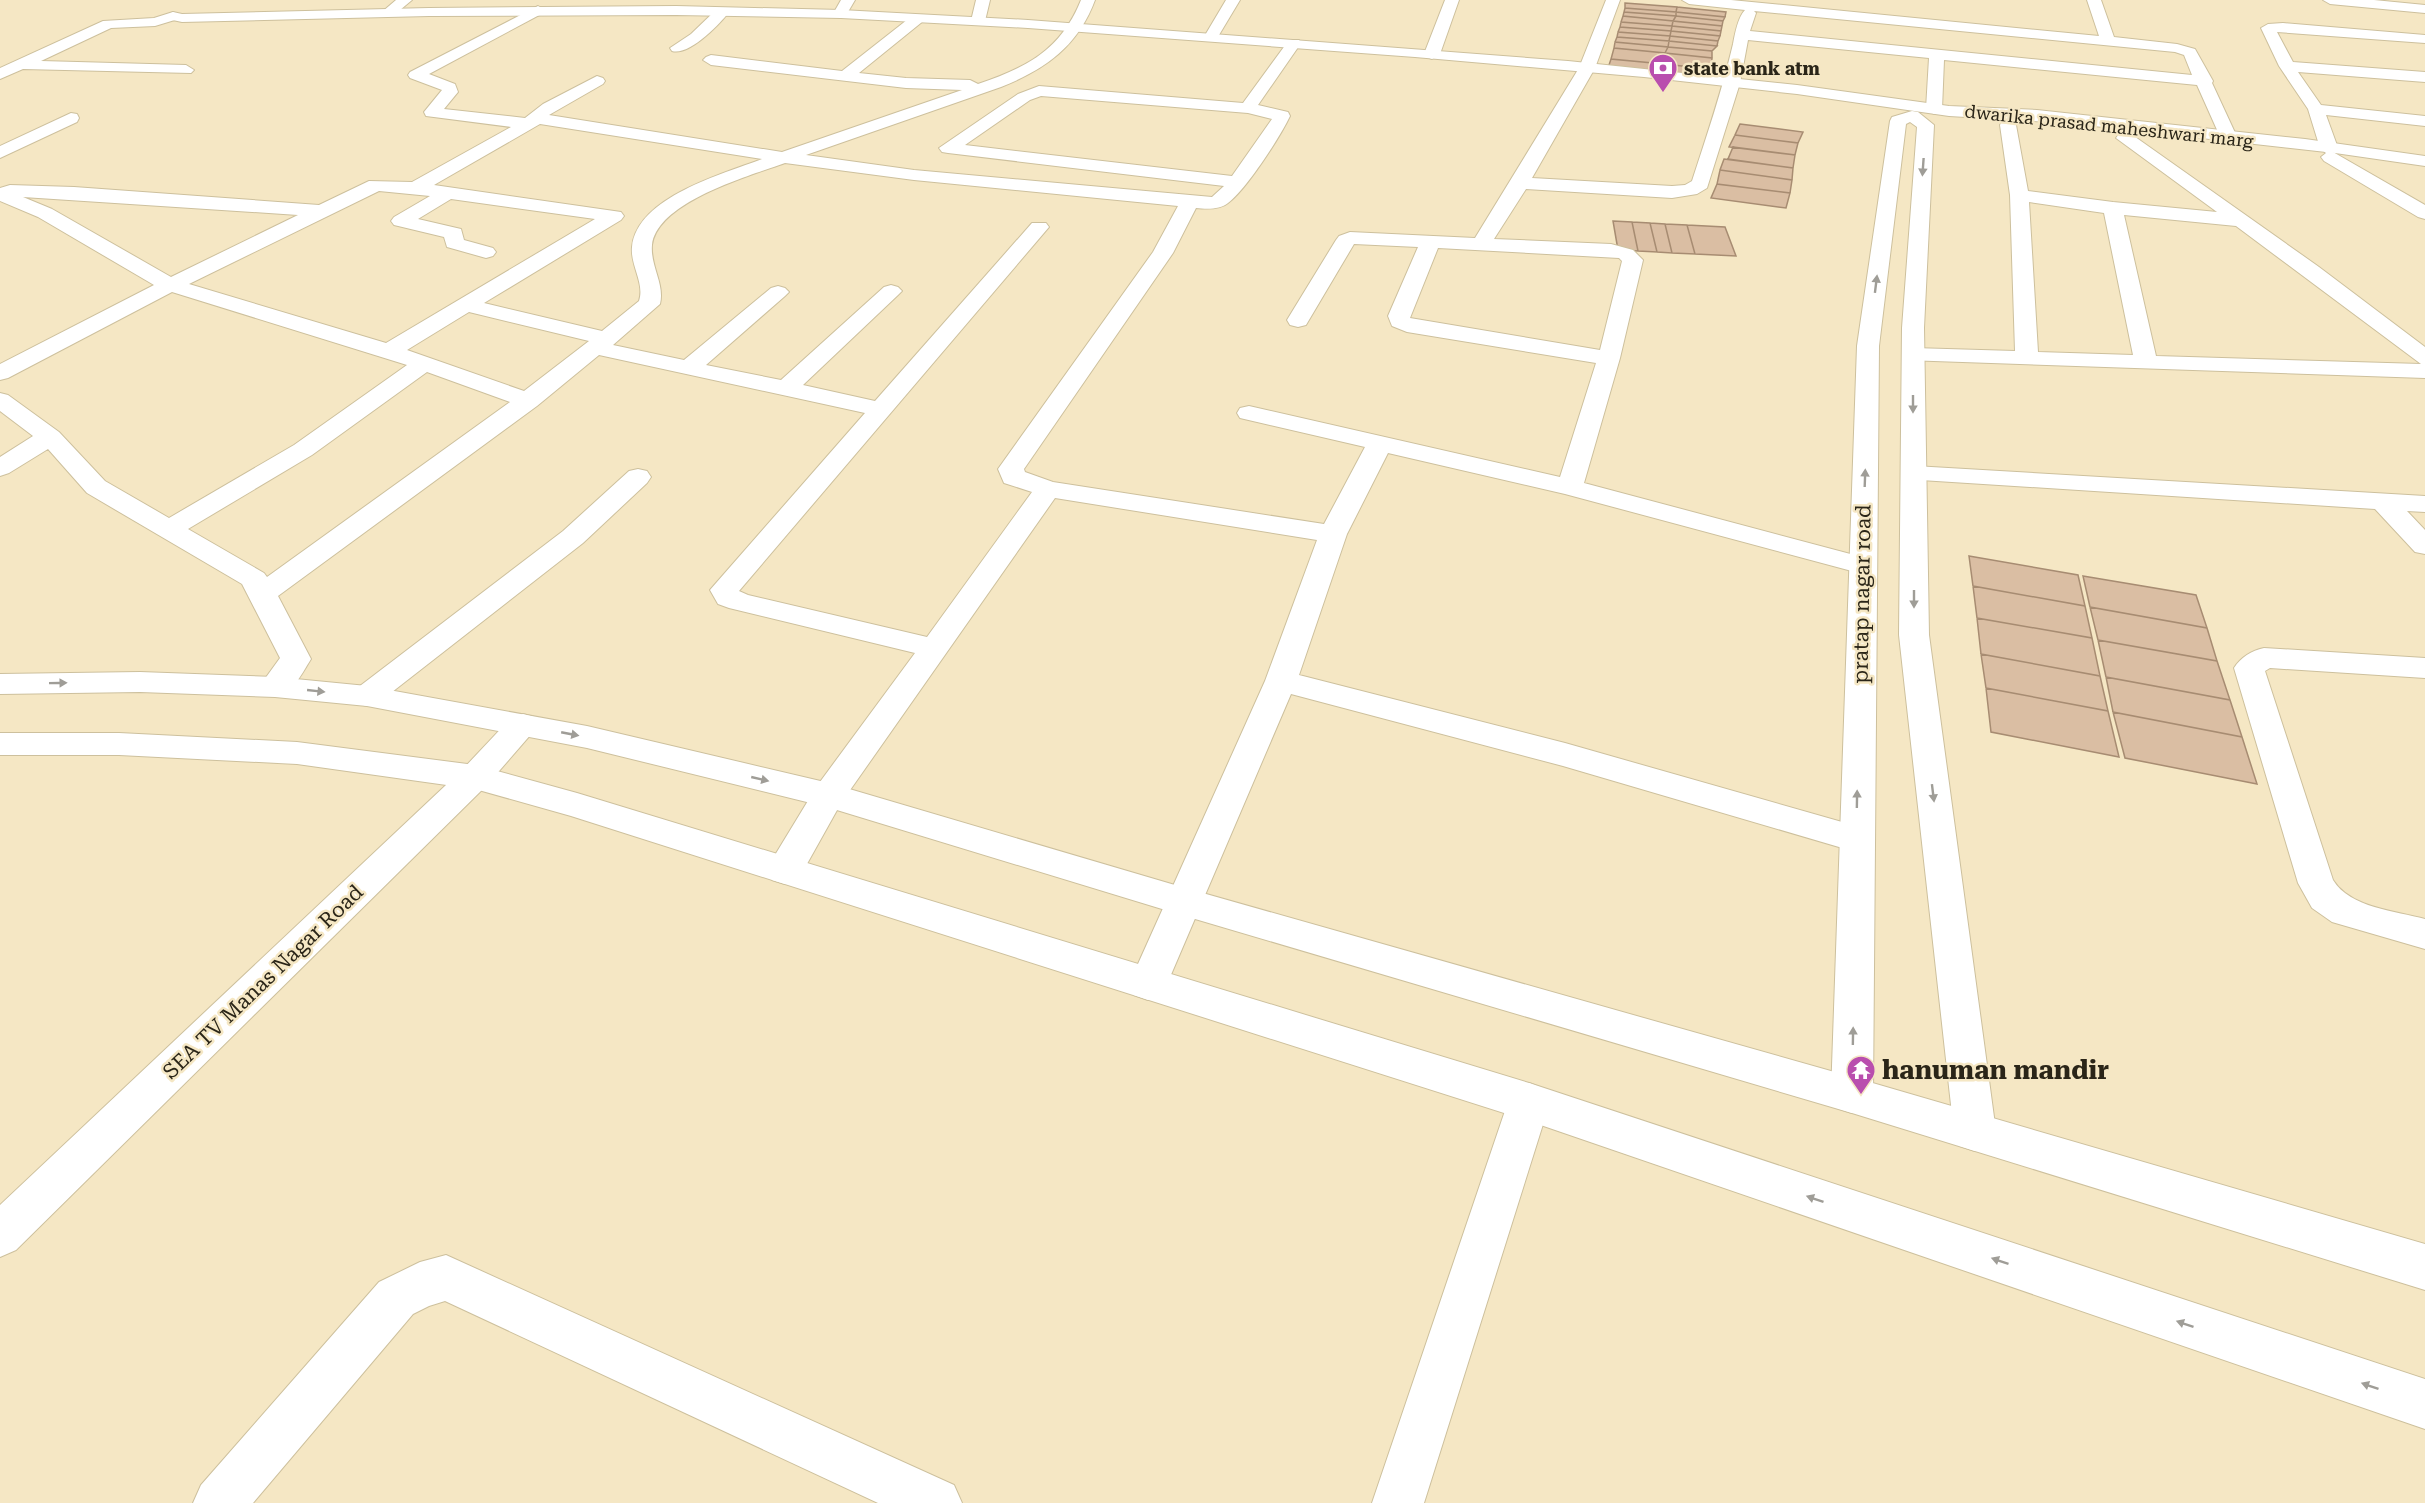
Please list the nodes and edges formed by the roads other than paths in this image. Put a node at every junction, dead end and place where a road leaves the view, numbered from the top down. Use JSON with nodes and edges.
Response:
{"nodes":[{"id":1,"x":405,"y":0,"type":"edge"},
{"id":2,"x":848,"y":0,"type":"edge"},
{"id":3,"x":983,"y":0,"type":"edge"},
{"id":4,"x":1088,"y":0,"type":"edge"},
{"id":5,"x":1233,"y":0,"type":"edge"},
{"id":6,"x":1452,"y":0,"type":"edge"},
{"id":7,"x":1613,"y":0,"type":"edge"},
{"id":8,"x":1689,"y":0,"type":"edge"},
{"id":9,"x":2094,"y":0,"type":"edge"},
{"id":10,"x":2330,"y":0,"type":"edge"},
{"id":11,"x":1753,"y":3,"type":"edge"},
{"id":12,"x":2394,"y":3,"type":"edge"},
{"id":13,"x":192,"y":5,"type":"dead end"},
{"id":14,"x":1952,"y":9,"type":"dead end"},
{"id":15,"x":2425,"y":9,"type":"edge"},
{"id":16,"x":538,"y":10,"type":"junction"},
{"id":17,"x":388,"y":12,"type":"junction"},
{"id":18,"x":722,"y":12,"type":"junction"},
{"id":19,"x":840,"y":14,"type":"junction"},
{"id":20,"x":173,"y":16,"type":"junction"},
{"id":21,"x":2425,"y":18,"type":"edge"},
{"id":22,"x":917,"y":19,"type":"junction"},
{"id":23,"x":978,"y":21,"type":"junction"},
{"id":24,"x":1077,"y":28,"type":"junction"},
{"id":25,"x":1742,"y":35,"type":"junction"},
{"id":26,"x":1211,"y":37,"type":"junction"},
{"id":27,"x":2425,"y":39,"type":"edge"},
{"id":28,"x":1956,"y":41,"type":"junction"},
{"id":29,"x":2108,"y":41,"type":"junction"},
{"id":30,"x":1294,"y":43,"type":"junction"},
{"id":31,"x":677,"y":48,"type":"dead end"},
{"id":32,"x":1432,"y":54,"type":"junction"},
{"id":33,"x":1937,"y":54,"type":"junction"},
{"id":34,"x":711,"y":60,"type":"dead end"},
{"id":35,"x":20,"y":65,"type":"junction"},
{"id":36,"x":2287,"y":66,"type":"junction"},
{"id":37,"x":1587,"y":68,"type":"junction"},
{"id":38,"x":186,"y":70,"type":"dead end"},
{"id":39,"x":0,"y":74,"type":"edge"},
{"id":40,"x":845,"y":76,"type":"junction"},
{"id":41,"x":2425,"y":77,"type":"edge"},
{"id":42,"x":597,"y":81,"type":"dead end"},
{"id":43,"x":2205,"y":81,"type":"junction"},
{"id":44,"x":1732,"y":83,"type":"junction"},
{"id":45,"x":989,"y":85,"type":"junction"},
{"id":46,"x":1248,"y":108,"type":"junction"},
{"id":47,"x":2316,"y":109,"type":"junction"},
{"id":48,"x":1927,"y":110,"type":"junction"},
{"id":49,"x":71,"y":118,"type":"dead end"},
{"id":50,"x":532,"y":121,"type":"junction"},
{"id":51,"x":2425,"y":121,"type":"edge"},
{"id":52,"x":2008,"y":125,"type":"junction"},
{"id":53,"x":2228,"y":137,"type":"junction"},
{"id":54,"x":2126,"y":138,"type":"junction"},
{"id":55,"x":0,"y":153,"type":"edge"},
{"id":56,"x":2330,"y":153,"type":"junction"},
{"id":57,"x":782,"y":157,"type":"junction"},
{"id":58,"x":2425,"y":161,"type":"edge"},
{"id":59,"x":2425,"y":174,"type":"edge"},
{"id":60,"x":1236,"y":182,"type":"junction"},
{"id":61,"x":1520,"y":183,"type":"junction"},
{"id":62,"x":415,"y":188,"type":"junction"},
{"id":63,"x":0,"y":192,"type":"edge"},
{"id":64,"x":447,"y":193,"type":"junction"},
{"id":65,"x":2019,"y":195,"type":"junction"},
{"id":66,"x":1190,"y":202,"type":"junction"},
{"id":67,"x":2113,"y":208,"type":"junction"},
{"id":68,"x":320,"y":211,"type":"junction"},
{"id":69,"x":2425,"y":213,"type":"edge"},
{"id":70,"x":2238,"y":220,"type":"junction"},
{"id":71,"x":1039,"y":227,"type":"dead end"},
{"id":72,"x":1431,"y":242,"type":"junction"},
{"id":73,"x":1482,"y":244,"type":"junction"},
{"id":74,"x":486,"y":252,"type":"dead end"},
{"id":75,"x":170,"y":285,"type":"junction"},
{"id":76,"x":891,"y":291,"type":"dead end"},
{"id":77,"x":778,"y":292,"type":"dead end"},
{"id":78,"x":466,"y":304,"type":"junction"},
{"id":79,"x":1298,"y":320,"type":"dead end"},
{"id":80,"x":601,"y":344,"type":"junction"},
{"id":81,"x":389,"y":351,"type":"junction"},
{"id":82,"x":1913,"y":355,"type":"junction"},
{"id":83,"x":2027,"y":357,"type":"junction"},
{"id":84,"x":1609,"y":358,"type":"junction"},
{"id":85,"x":2425,"y":358,"type":"edge"},
{"id":86,"x":2145,"y":361,"type":"junction"},
{"id":87,"x":423,"y":364,"type":"junction"},
{"id":88,"x":688,"y":368,"type":"junction"},
{"id":89,"x":2425,"y":371,"type":"edge"},
{"id":90,"x":0,"y":373,"type":"edge"},
{"id":91,"x":785,"y":388,"type":"junction"},
{"id":92,"x":0,"y":400,"type":"edge"},
{"id":93,"x":529,"y":401,"type":"junction"},
{"id":94,"x":881,"y":409,"type":"junction"},
{"id":95,"x":1249,"y":413,"type":"dead end"},
{"id":96,"x":50,"y":437,"type":"junction"},
{"id":97,"x":1380,"y":443,"type":"junction"},
{"id":98,"x":0,"y":468,"type":"edge"},
{"id":99,"x":1914,"y":474,"type":"junction"},
{"id":100,"x":638,"y":477,"type":"dead end"},
{"id":101,"x":1570,"y":487,"type":"junction"},
{"id":102,"x":1048,"y":489,"type":"junction"},
{"id":103,"x":2384,"y":503,"type":"junction"},
{"id":104,"x":2425,"y":504,"type":"edge"},
{"id":105,"x":169,"y":529,"type":"junction"},
{"id":106,"x":1333,"y":534,"type":"junction"},
{"id":107,"x":2425,"y":546,"type":"edge"},
{"id":108,"x":1863,"y":566,"type":"junction"},
{"id":109,"x":262,"y":594,"type":"junction"},
{"id":110,"x":934,"y":648,"type":"junction"},
{"id":111,"x":2425,"y":668,"type":"edge"},
{"id":112,"x":1281,"y":681,"type":"junction"},
{"id":113,"x":0,"y":684,"type":"edge"},
{"id":114,"x":276,"y":687,"type":"junction"},
{"id":115,"x":367,"y":696,"type":"junction"},
{"id":116,"x":523,"y":725,"type":"junction"},
{"id":117,"x":0,"y":744,"type":"edge"},
{"id":118,"x":475,"y":777,"type":"junction"},
{"id":119,"x":829,"y":795,"type":"junction"},
{"id":120,"x":1856,"y":839,"type":"junction"},
{"id":121,"x":785,"y":870,"type":"junction"},
{"id":122,"x":1185,"y":902,"type":"junction"},
{"id":123,"x":2425,"y":934,"type":"edge"},
{"id":124,"x":1148,"y":984,"type":"junction"},
{"id":125,"x":1852,"y":1095,"type":"junction"},
{"id":126,"x":1528,"y":1102,"type":"junction"},
{"id":127,"x":1975,"y":1132,"type":"junction"},
{"id":128,"x":0,"y":1235,"type":"edge"},
{"id":129,"x":2425,"y":1267,"type":"edge"},
{"id":130,"x":2425,"y":1404,"type":"edge"},
{"id":131,"x":219,"y":1503,"type":"edge"},
{"id":132,"x":936,"y":1503,"type":"edge"},
{"id":133,"x":1398,"y":1503,"type":"edge"}],
"edges":[{"from":1,"to":17,"type":"street"},
{"from":2,"to":19,"type":"street"},
{"from":3,"to":23,"type":"street"},
{"from":4,"to":24,"type":"street"},
{"from":5,"to":26,"type":"street"},
{"from":6,"to":32,"type":"street"},
{"from":7,"to":37,"type":"street"},
{"from":8,"to":11,"type":"street"},
{"from":9,"to":29,"type":"street"},
{"from":10,"to":12,"type":"street"},
{"from":11,"to":25,"type":"street"},
{"from":11,"to":28,"type":"street"},
{"from":12,"to":15,"type":"street"},
{"from":12,"to":21,"type":"street"},
{"from":13,"to":20,"type":"street"},
{"from":14,"to":28,"type":"street"},
{"from":16,"to":17,"type":"street"},
{"from":16,"to":18,"type":"street"},
{"from":16,"to":50,"type":"street"},
{"from":17,"to":20,"type":"street"},
{"from":18,"to":19,"type":"street"},
{"from":18,"to":31,"type":"street"},
{"from":19,"to":22,"type":"street"},
{"from":20,"to":35,"type":"street"},
{"from":22,"to":23,"type":"street"},
{"from":22,"to":40,"type":"street"},
{"from":23,"to":24,"type":"street"},
{"from":24,"to":26,"type":"street"},
{"from":24,"to":45,"type":"street"},
{"from":25,"to":33,"type":"street"},
{"from":25,"to":44,"type":"street"},
{"from":26,"to":30,"type":"street"},
{"from":27,"to":36,"type":"street"},
{"from":28,"to":29,"type":"street"},
{"from":28,"to":33,"type":"street"},
{"from":28,"to":43,"type":"street"},
{"from":29,"to":43,"type":"street"},
{"from":30,"to":32,"type":"street"},
{"from":30,"to":46,"type":"street"},
{"from":32,"to":37,"type":"street"},
{"from":33,"to":48,"type":"street"},
{"from":34,"to":40,"type":"street"},
{"from":35,"to":38,"type":"street"},
{"from":35,"to":39,"type":"street"},
{"from":36,"to":41,"type":"street"},
{"from":36,"to":47,"type":"street"},
{"from":37,"to":44,"type":"street"},
{"from":37,"to":61,"type":"street"},
{"from":40,"to":45,"type":"street"},
{"from":42,"to":50,"type":"street"},
{"from":43,"to":53,"type":"street"},
{"from":44,"to":48,"type":"street"},
{"from":44,"to":61,"type":"street"},
{"from":45,"to":57,"type":"street"},
{"from":46,"to":60,"type":"street"},
{"from":46,"to":60,"type":"street"},
{"from":47,"to":51,"type":"street"},
{"from":47,"to":56,"type":"street"},
{"from":48,"to":52,"type":"street","name":"dwarika prasad maheshwari marg"},
{"from":48,"to":53,"type":"street","name":"dwarika prasad maheshwari marg"},
{"from":48,"to":82,"type":"street","one_way":true},
{"from":108,"to":48,"type":"street","name":"pratap nagar road","one_way":true},
{"from":49,"to":55,"type":"street"},
{"from":50,"to":57,"type":"street"},
{"from":50,"to":62,"type":"street"},
{"from":52,"to":54,"type":"street","name":"dwarika prasad maheshwari marg"},
{"from":52,"to":65,"type":"street"},
{"from":53,"to":56,"type":"street","name":"dwarika prasad maheshwari marg"},
{"from":54,"to":56,"type":"street","name":"dwarika prasad maheshwari marg"},
{"from":54,"to":70,"type":"street"},
{"from":56,"to":58,"type":"street","name":"dwarika prasad maheshwari marg"},
{"from":56,"to":59,"type":"street","name":"dwarika prasad maheshwari marg"},
{"from":56,"to":69,"type":"street"},
{"from":57,"to":66,"type":"street"},
{"from":57,"to":80,"type":"street"},
{"from":60,"to":66,"type":"street"},
{"from":61,"to":73,"type":"street"},
{"from":62,"to":64,"type":"street"},
{"from":62,"to":68,"type":"street"},
{"from":63,"to":68,"type":"street"},
{"from":63,"to":75,"type":"street"},
{"from":64,"to":74,"type":"street"},
{"from":64,"to":78,"type":"street"},
{"from":65,"to":67,"type":"street"},
{"from":65,"to":83,"type":"street"},
{"from":66,"to":102,"type":"street"},
{"from":67,"to":70,"type":"street"},
{"from":67,"to":86,"type":"street"},
{"from":68,"to":75,"type":"street"},
{"from":70,"to":85,"type":"street"},
{"from":71,"to":94,"type":"street"},
{"from":72,"to":73,"type":"street"},
{"from":72,"to":79,"type":"street"},
{"from":72,"to":84,"type":"street"},
{"from":73,"to":84,"type":"street"},
{"from":75,"to":81,"type":"street"},
{"from":75,"to":90,"type":"street"},
{"from":76,"to":91,"type":"street"},
{"from":77,"to":88,"type":"street"},
{"from":78,"to":80,"type":"street"},
{"from":78,"to":81,"type":"street"},
{"from":80,"to":88,"type":"street"},
{"from":80,"to":93,"type":"street"},
{"from":81,"to":87,"type":"street"},
{"from":82,"to":83,"type":"street"},
{"from":82,"to":99,"type":"street","one_way":true},
{"from":83,"to":86,"type":"street"},
{"from":84,"to":101,"type":"street"},
{"from":86,"to":89,"type":"street"},
{"from":87,"to":93,"type":"street"},
{"from":87,"to":105,"type":"street"},
{"from":88,"to":91,"type":"street"},
{"from":91,"to":94,"type":"street"},
{"from":92,"to":96,"type":"street"},
{"from":93,"to":109,"type":"street"},
{"from":94,"to":110,"type":"street"},
{"from":95,"to":97,"type":"street"},
{"from":96,"to":98,"type":"street"},
{"from":96,"to":105,"type":"street"},
{"from":97,"to":101,"type":"street"},
{"from":97,"to":106,"type":"street"},
{"from":99,"to":103,"type":"street"},
{"from":99,"to":127,"type":"street","one_way":true},
{"from":100,"to":115,"type":"street"},
{"from":101,"to":108,"type":"street"},
{"from":102,"to":106,"type":"street"},
{"from":102,"to":110,"type":"street"},
{"from":103,"to":104,"type":"street"},
{"from":103,"to":107,"type":"street"},
{"from":105,"to":109,"type":"street"},
{"from":106,"to":112,"type":"street"},
{"from":120,"to":108,"type":"street","name":"pratap nagar road","one_way":true},
{"from":109,"to":114,"type":"street"},
{"from":110,"to":119,"type":"street"},
{"from":111,"to":123,"type":"street"},
{"from":112,"to":120,"type":"street"},
{"from":112,"to":122,"type":"street"},
{"from":113,"to":114,"type":"street","one_way":true},
{"from":114,"to":115,"type":"street","one_way":true},
{"from":115,"to":116,"type":"street"},
{"from":116,"to":118,"type":"street","name":"SEA TV Manas Nagar Road"},
{"from":116,"to":119,"type":"street","one_way":true},
{"from":117,"to":118,"type":"street"},
{"from":118,"to":121,"type":"street"},
{"from":118,"to":128,"type":"street","name":"SEA TV Manas Nagar Road"},
{"from":119,"to":121,"type":"street"},
{"from":119,"to":122,"type":"street"},
{"from":125,"to":120,"type":"street","name":"pratap nagar road","one_way":true},
{"from":121,"to":124,"type":"street"},
{"from":122,"to":124,"type":"street"},
{"from":122,"to":125,"type":"street"},
{"from":124,"to":126,"type":"street"},
{"from":125,"to":127,"type":"street"},
{"from":130,"to":126,"type":"street","one_way":true},
{"from":126,"to":133,"type":"street"},
{"from":127,"to":129,"type":"street"},
{"from":131,"to":132,"type":"street"}]}
